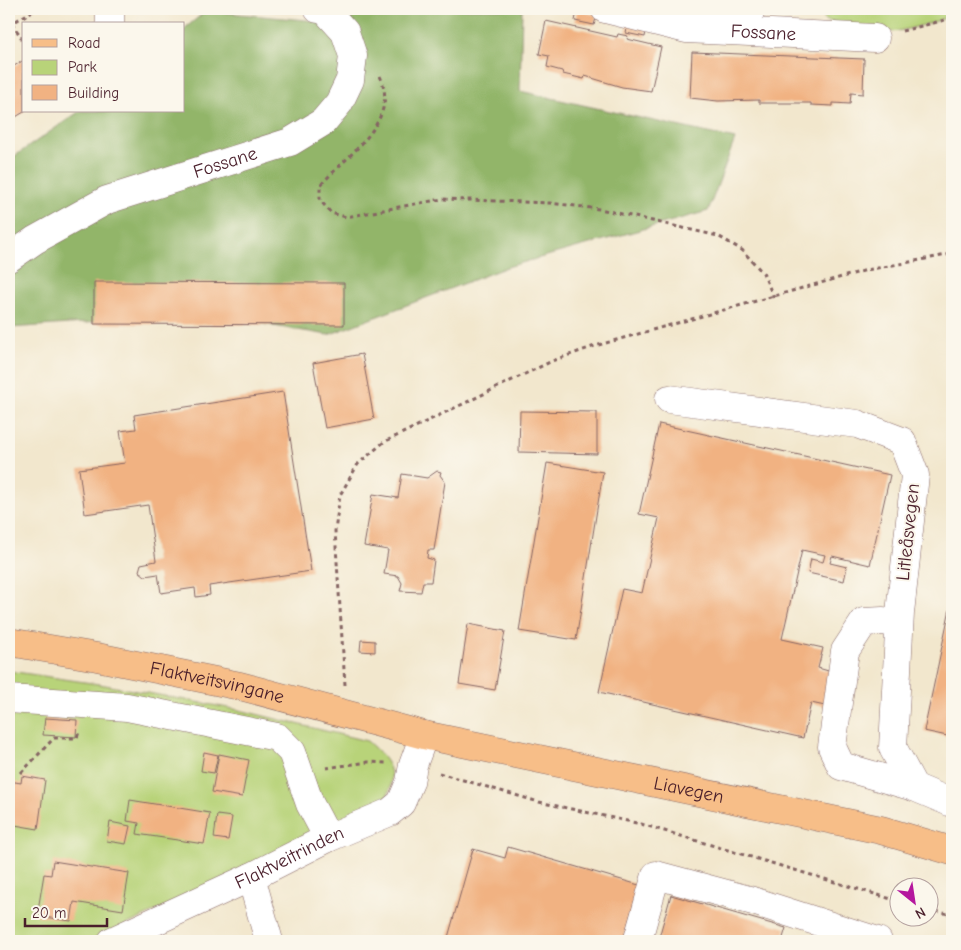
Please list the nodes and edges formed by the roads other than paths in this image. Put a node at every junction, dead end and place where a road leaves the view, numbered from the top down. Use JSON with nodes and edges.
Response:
{"nodes":[{"id":1,"x":110,"y":9,"type":"edge"},
{"id":2,"x":323,"y":9,"type":"edge"},
{"id":3,"x":605,"y":9,"type":"edge"},
{"id":4,"x":747,"y":9,"type":"edge"},
{"id":5,"x":653,"y":20,"type":"junction"},
{"id":6,"x":110,"y":22,"type":"edge"},
{"id":7,"x":875,"y":38,"type":"road end"},
{"id":8,"x":9,"y":258,"type":"edge"},
{"id":9,"x":669,"y":399,"type":"dead end"},
{"id":10,"x":900,"y":624,"type":"junction"},
{"id":11,"x":9,"y":642,"type":"edge"},
{"id":12,"x":9,"y":699,"type":"edge"},
{"id":13,"x":424,"y":734,"type":"junction"},
{"id":14,"x":914,"y":787,"type":"junction"},
{"id":15,"x":952,"y":803,"type":"edge"},
{"id":16,"x":328,"y":838,"type":"junction"},
{"id":17,"x":952,"y":851,"type":"edge"},
{"id":18,"x":251,"y":877,"type":"junction"},
{"id":19,"x":638,"y":939,"type":"dead end"},
{"id":20,"x":112,"y":941,"type":"edge"},
{"id":21,"x":269,"y":941,"type":"edge"},
{"id":22,"x":878,"y":941,"type":"edge"}],
"edges":[{"from":1,"to":6,"type":"street"},
{"from":2,"to":8,"type":"street","name":"Fossane"},
{"from":3,"to":5,"type":"street","name":"Fossane"},
{"from":4,"to":5,"type":"street","name":"Fossane"},
{"from":5,"to":7,"type":"street","name":"Fossane"},
{"from":9,"to":10,"type":"street","name":"Litleåsvegen"},
{"from":10,"to":14,"type":"street","name":"Litleåsvegen"},
{"from":10,"to":14,"type":"street"},
{"from":11,"to":13,"type":"main road","name":"Flaktveitsvingane"},
{"from":12,"to":16,"type":"street"},
{"from":13,"to":16,"type":"street","name":"Flaktveitrinden"},
{"from":13,"to":17,"type":"main road","name":"Liavegen"},
{"from":14,"to":15,"type":"street"},
{"from":16,"to":18,"type":"street","name":"Flaktveitrinden"},
{"from":18,"to":20,"type":"street","name":"Flaktveitrinden"},
{"from":18,"to":21,"type":"street"},
{"from":19,"to":22,"type":"street"}]}
